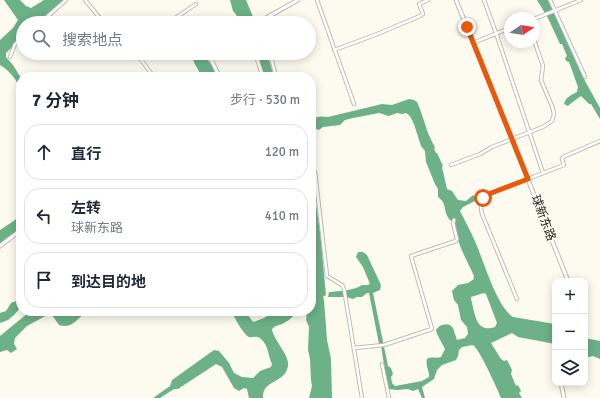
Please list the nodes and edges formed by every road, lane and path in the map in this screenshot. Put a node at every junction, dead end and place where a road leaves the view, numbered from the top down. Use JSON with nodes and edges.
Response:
{"nodes":[{"id":1,"x":66,"y":0,"type":"edge"},
{"id":2,"x":85,"y":0,"type":"edge"},
{"id":3,"x":298,"y":0,"type":"edge"},
{"id":4,"x":317,"y":0,"type":"edge"},
{"id":5,"x":428,"y":0,"type":"edge"},
{"id":6,"x":456,"y":0,"type":"edge"},
{"id":7,"x":484,"y":0,"type":"edge"},
{"id":8,"x":550,"y":0,"type":"edge"},
{"id":9,"x":581,"y":0,"type":"edge"},
{"id":10,"x":196,"y":4,"type":"dead end"},
{"id":11,"x":554,"y":11,"type":"junction"},
{"id":12,"x":48,"y":16,"type":"edge"},
{"id":13,"x":98,"y":16,"type":"edge"},
{"id":14,"x":178,"y":16,"type":"edge"},
{"id":15,"x":269,"y":16,"type":"edge"},
{"id":16,"x":540,"y":16,"type":"edge"},
{"id":17,"x":504,"y":31,"type":"edge"},
{"id":18,"x":496,"y":34,"type":"junction"},
{"id":19,"x":16,"y":43,"type":"edge"},
{"id":20,"x":473,"y":43,"type":"junction"},
{"id":21,"x":537,"y":48,"type":"edge"},
{"id":22,"x":334,"y":50,"type":"junction"},
{"id":23,"x":10,"y":57,"type":"dead end"},
{"id":24,"x":141,"y":60,"type":"edge"},
{"id":25,"x":211,"y":60,"type":"edge"},
{"id":26,"x":257,"y":60,"type":"edge"},
{"id":27,"x":272,"y":60,"type":"edge"},
{"id":28,"x":150,"y":72,"type":"edge"},
{"id":29,"x":217,"y":72,"type":"edge"},
{"id":30,"x":261,"y":72,"type":"edge"},
{"id":31,"x":275,"y":72,"type":"edge"},
{"id":32,"x":586,"y":77,"type":"dead end"},
{"id":33,"x":354,"y":104,"type":"dead end"},
{"id":34,"x":529,"y":133,"type":"junction"},
{"id":35,"x":512,"y":139,"type":"junction"},
{"id":36,"x":600,"y":141,"type":"edge"},
{"id":37,"x":451,"y":165,"type":"dead end"},
{"id":38,"x":316,"y":172,"type":"edge"},
{"id":39,"x":543,"y":173,"type":"junction"},
{"id":40,"x":528,"y":179,"type":"junction"},
{"id":41,"x":454,"y":220,"type":"dead end"},
{"id":42,"x":16,"y":234,"type":"edge"},
{"id":43,"x":0,"y":246,"type":"edge"},
{"id":44,"x":567,"y":278,"type":"edge"},
{"id":45,"x":517,"y":299,"type":"dead end"},
{"id":46,"x":354,"y":348,"type":"junction"},
{"id":47,"x":382,"y":364,"type":"dead end"},
{"id":48,"x":562,"y":386,"type":"edge"},
{"id":49,"x":362,"y":398,"type":"edge"},
{"id":50,"x":389,"y":398,"type":"edge"},
{"id":51,"x":564,"y":398,"type":"edge"}],
"edges":[{"from":1,"to":12,"type":"street"},
{"from":2,"to":13,"type":"street"},
{"from":3,"to":15,"type":"street"},
{"from":4,"to":22,"type":"street"},
{"from":5,"to":22,"type":"street"},
{"from":6,"to":20,"type":"street","name":"球新东路"},
{"from":7,"to":18,"type":"street"},
{"from":8,"to":11,"type":"street"},
{"from":9,"to":11,"type":"street"},
{"from":10,"to":14,"type":"street"},
{"from":11,"to":16,"type":"street"},
{"from":11,"to":32,"type":"street"},
{"from":17,"to":18,"type":"street"},
{"from":18,"to":20,"type":"street"},
{"from":18,"to":34,"type":"street"},
{"from":19,"to":23,"type":"street"},
{"from":20,"to":35,"type":"street","name":"球新东路"},
{"from":21,"to":34,"type":"street"},
{"from":22,"to":33,"type":"street"},
{"from":24,"to":28,"type":"street"},
{"from":25,"to":29,"type":"street"},
{"from":26,"to":30,"type":"street"},
{"from":27,"to":31,"type":"street"},
{"from":34,"to":35,"type":"street"},
{"from":34,"to":39,"type":"street"},
{"from":35,"to":37,"type":"street"},
{"from":35,"to":40,"type":"street","name":"球新东路"},
{"from":36,"to":39,"type":"street"},
{"from":38,"to":46,"type":"street"},
{"from":39,"to":40,"type":"street"},
{"from":40,"to":44,"type":"street","name":"球新东路"},
{"from":40,"to":45,"type":"street"},
{"from":41,"to":46,"type":"street"},
{"from":42,"to":43,"type":"street"},
{"from":46,"to":49,"type":"street"},
{"from":47,"to":50,"type":"street"},
{"from":48,"to":51,"type":"street"}]}
